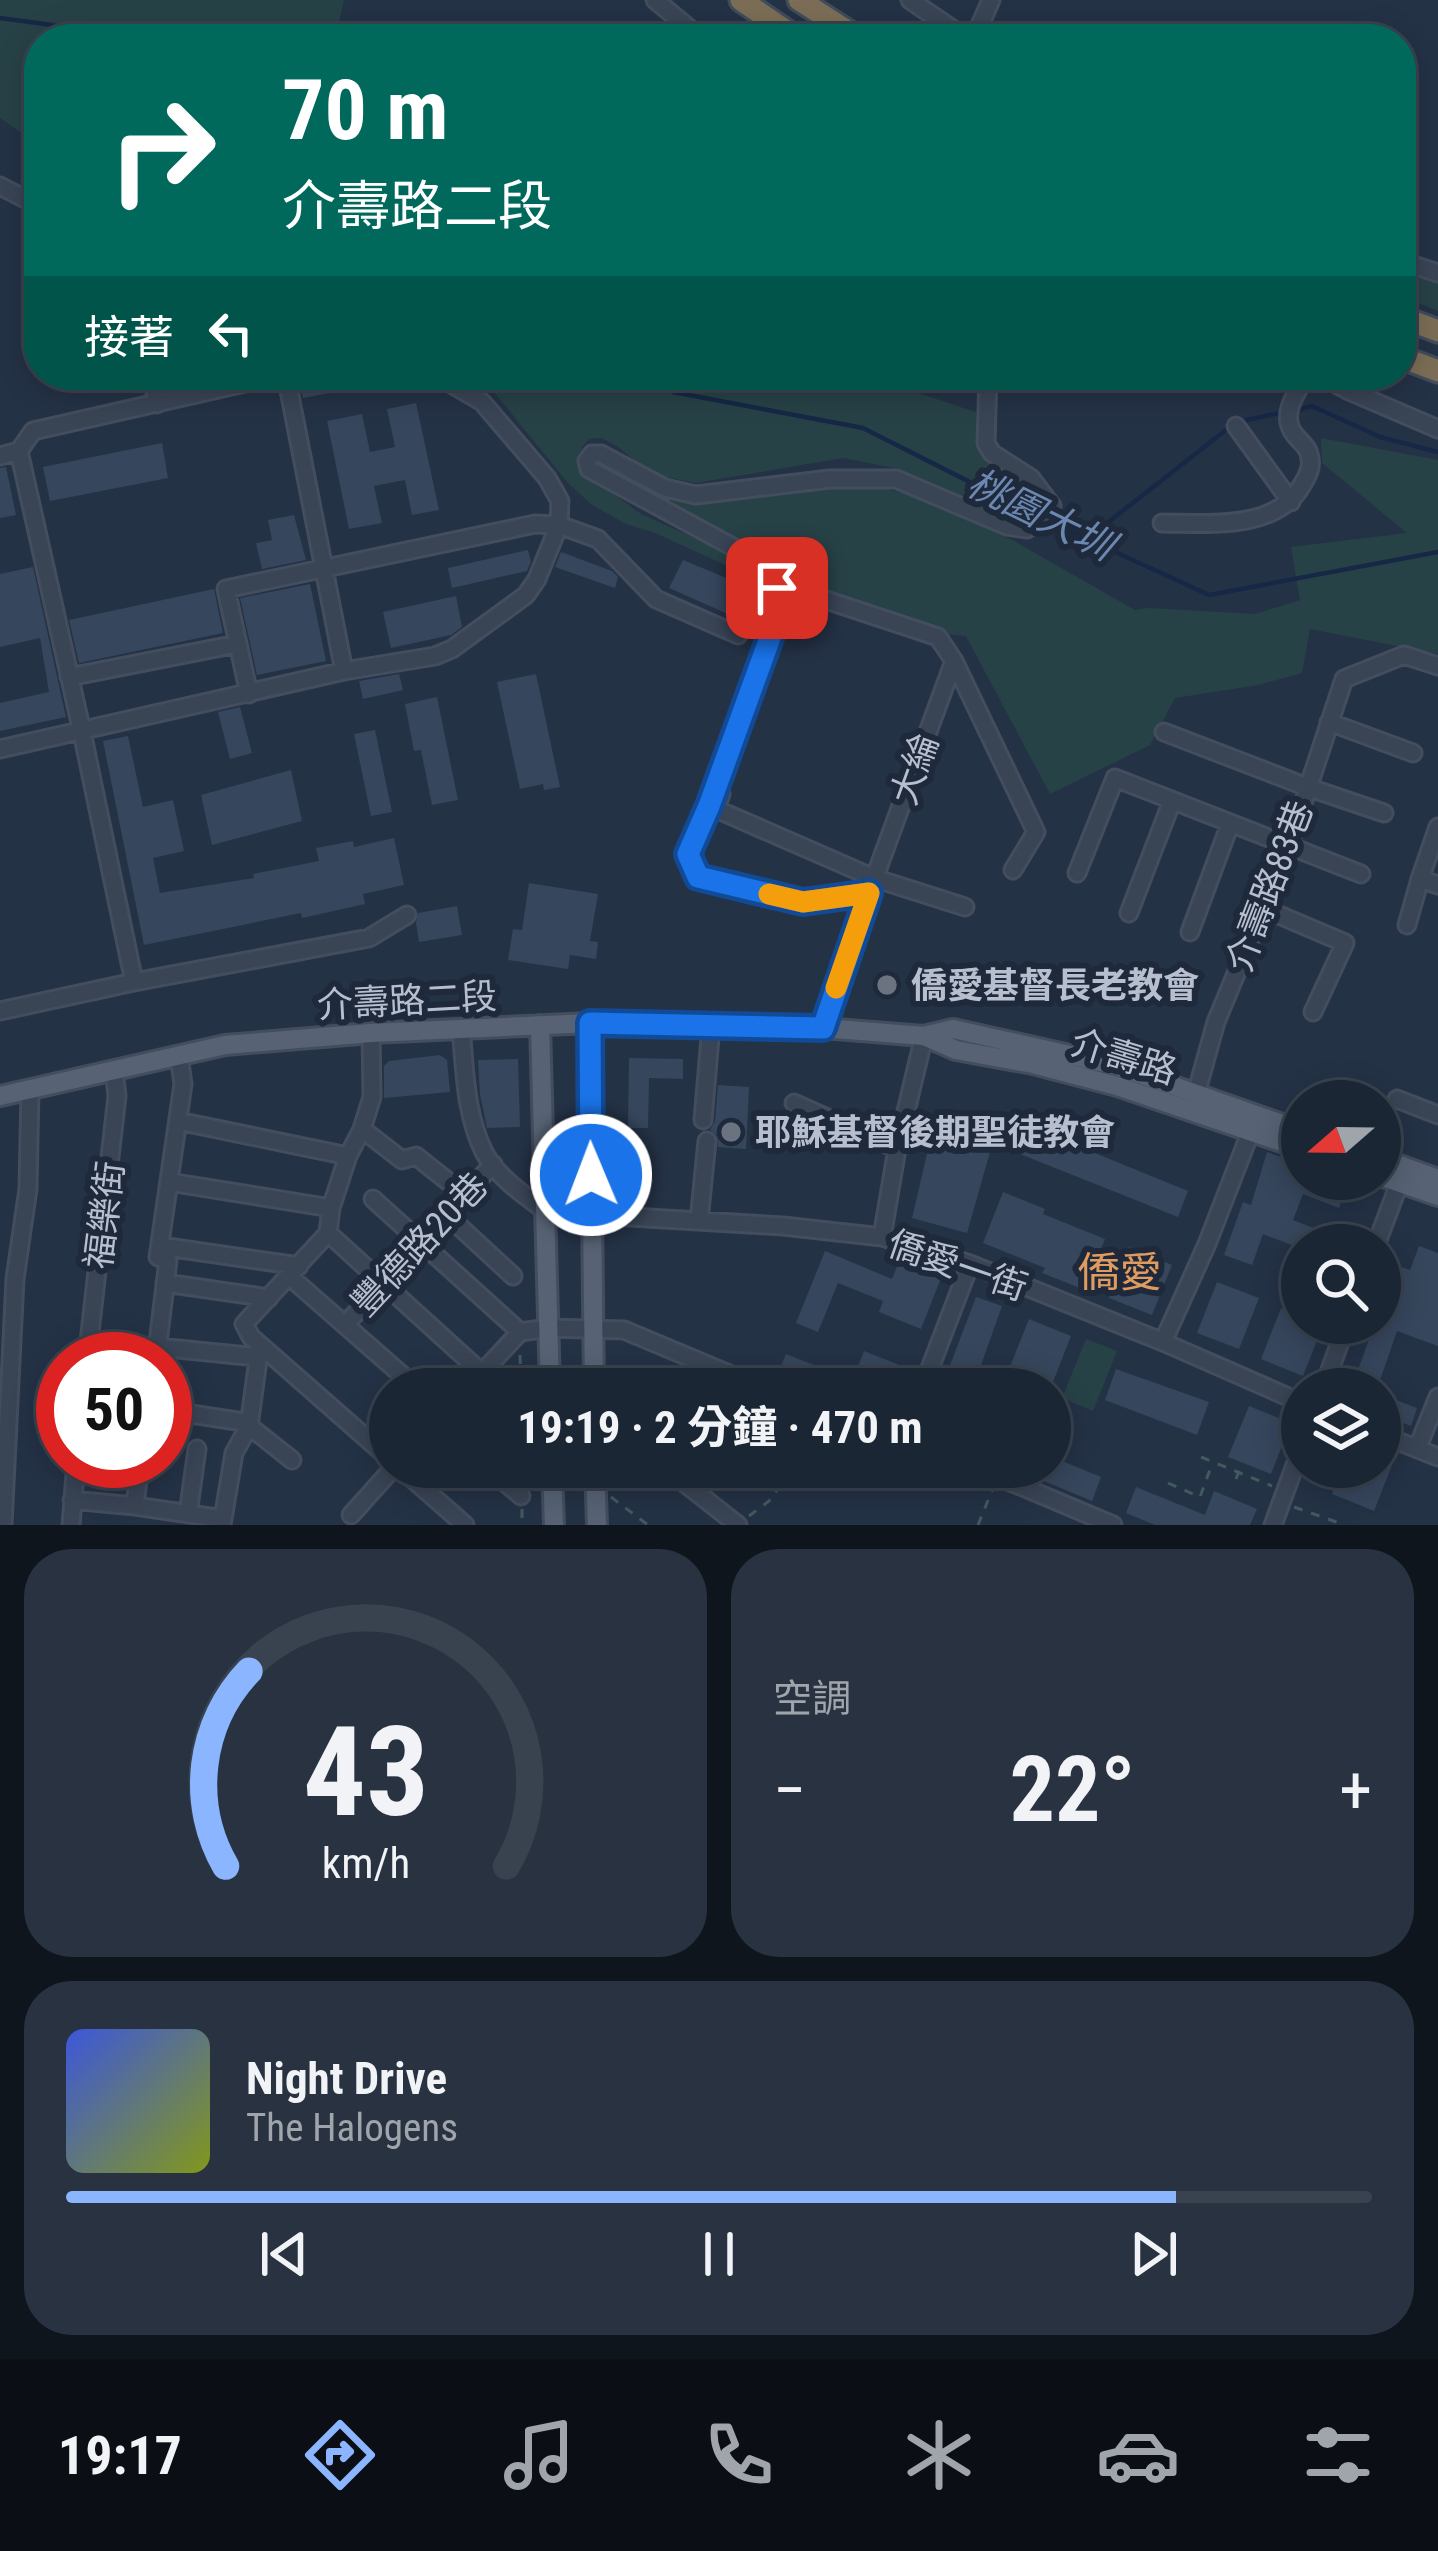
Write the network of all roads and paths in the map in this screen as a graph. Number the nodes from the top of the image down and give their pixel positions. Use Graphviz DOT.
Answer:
graph roads {
  1 [pos="655,0"];
  2 [pos="741,0"];
  3 [pos="799,0"];
  4 [pos="910,0"];
  5 [pos="684,24"];
  6 [pos="776,24"];
  7 [pos="837,24"];
  8 [pos="947,24"];
  9 [pos="155,390"];
  10 [pos="218,390"];
  11 [pos="286,390"];
  12 [pos="462,390"];
  13 [pos="988,390"];
  14 [pos="1298,390"];
  15 [pos="1347,390"];
  16 [pos="157,404"];
  17 [pos="1236,426"];
  18 [pos="1438,429"];
  19 [pos="19,452"];
  20 [pos="0,456"];
  21 [pos="1291,502"];
  22 [pos="1162,523"];
  23 [pos="559,525"];
  24 [pos="324,569"];
  25 [pos="738,634"];
  26 [pos="237,644"];
  27 [pos="954,661"];
  28 [pos="1438,666"];
  29 [pos="344,671"];
  30 [pos="69,677"];
  31 [pos="248,694"];
  32 [pos="1329,722"];
  33 [pos="82,732"];
  34 [pos="1164,732"];
  35 [pos="0,749"];
  36 [pos="1413,753"];
  37 [pos="1307,788"];
  38 [pos="1172,801"];
  39 [pos="1384,813"];
  40 [pos="1230,824"];
  41 [pos="1438,827"];
  42 [pos="1289,846"];
  43 [pos="1013,870"];
  44 [pos="1077,873"];
  45 [pos="1361,874"];
  46 [pos="1420,879"];
  47 [pos="872,885"];
  48 [pos="1438,885"];
  49 [pos="965,907"];
  50 [pos="1265,909"];
  51 [pos="1129,913"];
  52 [pos="407,915"];
  53 [pos="1407,925"];
  54 [pos="1190,932"];
  55 [pos="134,982"];
  56 [pos="0,1011"];
  57 [pos="1313,1012"];
  58 [pos="590,1023"];
  59 [pos="540,1025"];
  60 [pos="711,1026"];
  61 [pos="461,1028"];
  62 [pos="823,1028"];
  63 [pos="371,1033"];
  64 [pos="924,1036"];
  65 [pos="179,1056"];
  66 [pos="114,1070"];
  67 [pos="29,1089"];
  68 [pos="1196,1094"];
  69 [pos="0,1096"];
  70 [pos="1401,1101"];
  71 [pos="794,1103"];
  72 [pos="1438,1115"];
  73 [pos="704,1120"];
  74 [pos="178,1121"];
  75 [pos="1254,1123"];
  76 [pos="1281,1128"];
  77 [pos="362,1129"];
  78 [pos="1281,1138"];
  79 [pos="706,1141"];
  80 [pos="897,1149"];
  81 [pos="348,1156"];
  82 [pos="493,1164"];
  83 [pos="1401,1176"];
  84 [pos="1401,1178"];
  85 [pos="1438,1179"];
  86 [pos="169,1182"];
  87 [pos="465,1195"];
  88 [pos="1438,1196"];
  89 [pos="373,1199"];
  90 [pos="331,1208"];
  91 [pos="547,1212"];
  92 [pos="592,1214"];
  93 [pos="447,1215"];
  94 [pos="699,1221"];
  95 [pos="328,1233"];
  96 [pos="882,1237"];
  97 [pos="421,1245"];
  98 [pos="160,1246"];
  99 [pos="970,1264"];
  100 [pos="294,1271"];
  101 [pos="513,1276"];
  102 [pos="166,1283"];
  103 [pos="383,1286"];
  104 [pos="269,1298"];
  105 [pos="345,1324"];
  106 [pos="549,1328"];
  107 [pos="593,1328"];
  108 [pos="90,1332"];
  109 [pos="160,1332"];
  110 [pos="520,1332"];
  111 [pos="1163,1342"];
  112 [pos="258,1351"];
  113 [pos="192,1352"];
  114 [pos="394,1368"];
  115 [pos="476,1368"];
  116 [pos="485,1368"];
  117 [pos="520,1368"];
  118 [pos="550,1368"];
  119 [pos="594,1368"];
  120 [pos="715,1368"];
  121 [pos="930,1368"];
  122 [pos="1281,1394"];
  123 [pos="1438,1397"];
  124 [pos="192,1415"];
  125 [pos="249,1424"];
  126 [pos="369,1443"];
  127 [pos="1401,1443"];
  128 [pos="196,1449"];
  129 [pos="1417,1449"];
  130 [pos="1201,1457"];
  131 [pos="1438,1457"];
  132 [pos="292,1460"];
  133 [pos="1213,1462"];
  134 [pos="1168,1483"];
  135 [pos="73,1488"];
  136 [pos="137,1488"];
  137 [pos="376,1488"];
  138 [pos="422,1488"];
  139 [pos="512,1488"];
  140 [pos="553,1488"];
  141 [pos="596,1488"];
  142 [pos="609,1488"];
  143 [pos="692,1488"];
  144 [pos="779,1488"];
  145 [pos="992,1488"];
  146 [pos="1027,1488"];
  147 [pos="1286,1488"];
  148 [pos="521,1496"];
  149 [pos="1283,1497"];
  150 [pos="72,1500"];
  151 [pos="135,1506"];
  152 [pos="188,1514"];
  153 [pos="351,1515"];
  154 [pos="223,1522"];
  155 [pos="3,1525"];
  156 [pos="71,1525"];
  157 [pos="465,1525"];
  158 [pos="554,1525"];
  159 [pos="597,1525"];
  160 [pos="648,1525"];
  161 [pos="740,1525"];
  162 [pos="978,1525"];
  163 [pos="1113,1525"];
  164 [pos="1273,1525"];
  165 [pos="1345,1525"];
  1 -- 5 [label="street"];
  2 -- 6 [label="highway"];
  3 -- 7 [label="highway"];
  4 -- 8 [label="street"];
  9 -- 16 [label="street"];
  10 -- 16 [label="street"];
  11 -- 24 [label="street"];
  12 -- 23 [label="street"];
  13 -- 47 [label="street"];
  14 -- 21 [label="street"];
  15 -- 18 [label="street"];
  16 -- 19 [label="street"];
  17 -- 21 [label="street"];
  19 -- 20 [label="street"];
  19 -- 30 [label="street"];
  21 -- 22 [label="street"];
  23 -- 24 [label="street"];
  23 -- 25 [label="street"];
  23 -- 29 [label="street"];
  24 -- 26 [label="street"];
  24 -- 29 [label="street"];
  26 -- 30 [label="street"];
  26 -- 31 [label="street"];
  27 -- 43 [label="street"];
  27 -- 47 [label="street, 大綸"];
  27 -- 47 [label="street"];
  28 -- 32 [label="street, 介壽路83巷"];
  29 -- 31 [label="street"];
  30 -- 33 [label="street"];
  31 -- 33 [label="street"];
  32 -- 36 [label="street"];
  32 -- 37 [label="street, 介壽路83巷"];
  33 -- 35 [label="street"];
  33 -- 55 [label="street"];
  34 -- 37 [label="street"];
  37 -- 39 [label="street"];
  37 -- 42 [label="street, 介壽路83巷"];
  38 -- 40 [label="street"];
  38 -- 44 [label="street"];
  38 -- 51 [label="street"];
  40 -- 42 [label="street"];
  40 -- 54 [label="street"];
  41 -- 46 [label="street"];
  42 -- 45 [label="street"];
  42 -- 50 [label="street, 介壽路83巷"];
  46 -- 48 [label="street"];
  46 -- 53 [label="street"];
  47 -- 49 [label="street"];
  47 -- 62 [label="street, 大綸"];
  50 -- 57 [label="street"];
  50 -- 68 [label="street, 介壽路83巷"];
  52 -- 55 [label="street"];
  55 -- 56 [label="street"];
  58 -- 59 [label="main road, 介壽路二段"];
  58 -- 60 [label="main road, 介壽路二段"];
  58 -- 92 [label="main road"];
  59 -- 61 [label="main road, 介壽路二段"];
  59 -- 91 [label="main road"];
  60 -- 62 [label="main road, 介壽路二段"];
  60 -- 73 [label="street"];
  61 -- 63 [label="main road, 介壽路二段"];
  61 -- 82 [label="street"];
  62 -- 64 [label="main road, 介壽路"];
  63 -- 65 [label="main road, 介壽路二段"];
  63 -- 77 [label="street"];
  64 -- 68 [label="main road, 介壽路"];
  64 -- 75 [label="main road, 介壽路"];
  64 -- 80 [label="street"];
  65 -- 66 [label="main road, 介壽路二段"];
  65 -- 74 [label="street"];
  66 -- 67 [label="main road, 介壽路二段"];
  66 -- 108 [label="street, 福樂街"];
  67 -- 69 [label="main road, 介壽路二段"];
  67 -- 155 [label="street"];
  68 -- 75 [label="main road, 介壽路"];
  70 -- 72 [label="street"];
  71 -- 80 [label="street"];
  74 -- 81 [label="street"];
  74 -- 86 [label="street"];
  75 -- 76 [label="main road, 介壽路"];
  75 -- 78 [label="main road, 介壽路"];
  75 -- 111 [label="street"];
  77 -- 81 [label="street"];
  77 -- 87 [label="street"];
  79 -- 94 [label="street"];
  80 -- 96 [label="street"];
  81 -- 90 [label="street"];
  82 -- 87 [label="street, 豐德路20巷"];
  82 -- 91 [label="street"];
  83 -- 85 [label="main road"];
  84 -- 88 [label="main road"];
  86 -- 90 [label="street"];
  86 -- 98 [label="street"];
  87 -- 93 [label="street, 豐德路20巷"];
  89 -- 97 [label="street"];
  90 -- 95 [label="street"];
  91 -- 92 [label="street, 僑愛一街"];
  91 -- 106 [label="main road"];
  92 -- 94 [label="street, 僑愛一街"];
  92 -- 107 [label="main road"];
  93 -- 97 [label="street, 豐德路20巷"];
  93 -- 101 [label="street"];
  94 -- 96 [label="street, 僑愛一街"];
  95 -- 100 [label="street"];
  95 -- 103 [label="street"];
  96 -- 99 [label="street, 僑愛一街"];
  97 -- 103 [label="street, 豐德路20巷"];
  97 -- 110 [label="street"];
  98 -- 100 [label="street"];
  98 -- 102 [label="street"];
  99 -- 111 [label="street, 僑愛一街"];
  99 -- 121 [label="street"];
  100 -- 104 [label="street"];
  100 -- 105 [label="street"];
  102 -- 104 [label="street"];
  102 -- 109 [label="street"];
  103 -- 105 [label="street, 豐德路20巷"];
  103 -- 115 [label="street"];
  104 -- 112 [label="street"];
  105 -- 114 [label="street"];
  106 -- 107 [label="street"];
  106 -- 110 [label="street"];
  106 -- 118 [label="main road"];
  107 -- 119 [label="main road"];
  107 -- 120 [label="street"];
  110 -- 116 [label="street"];
  110 -- 117 [label="path"];
  111 -- 122 [label="street, 僑愛一街"];
  112 -- 113 [label="street"];
  112 -- 125 [label="street"];
  112 -- 126 [label="street"];
  123 -- 129 [label="street"];
  124 -- 125 [label="street"];
  125 -- 132 [label="street"];
  125 -- 154 [label="street"];
  127 -- 129 [label="street"];
  128 -- 152 [label="street"];
  129 -- 131 [label="street"];
  130 -- 133 [label="path"];
  133 -- 134 [label="path"];
  133 -- 149 [label="path"];
  135 -- 150 [label="street"];
  136 -- 151 [label="street"];
  137 -- 153 [label="street"];
  138 -- 157 [label="street"];
  139 -- 148 [label="street"];
  140 -- 158 [label="main road"];
  141 -- 159 [label="main road"];
  142 -- 160 [label="path"];
  143 -- 161 [label="street"];
  144 -- 161 [label="path"];
  145 -- 162 [label="path"];
  146 -- 163 [label="street"];
  147 -- 149 [label="street"];
  149 -- 164 [label="street"];
  149 -- 165 [label="path"];
  150 -- 151 [label="street"];
  150 -- 156 [label="street"];
  151 -- 152 [label="street"];
  152 -- 154 [label="street"];
}
